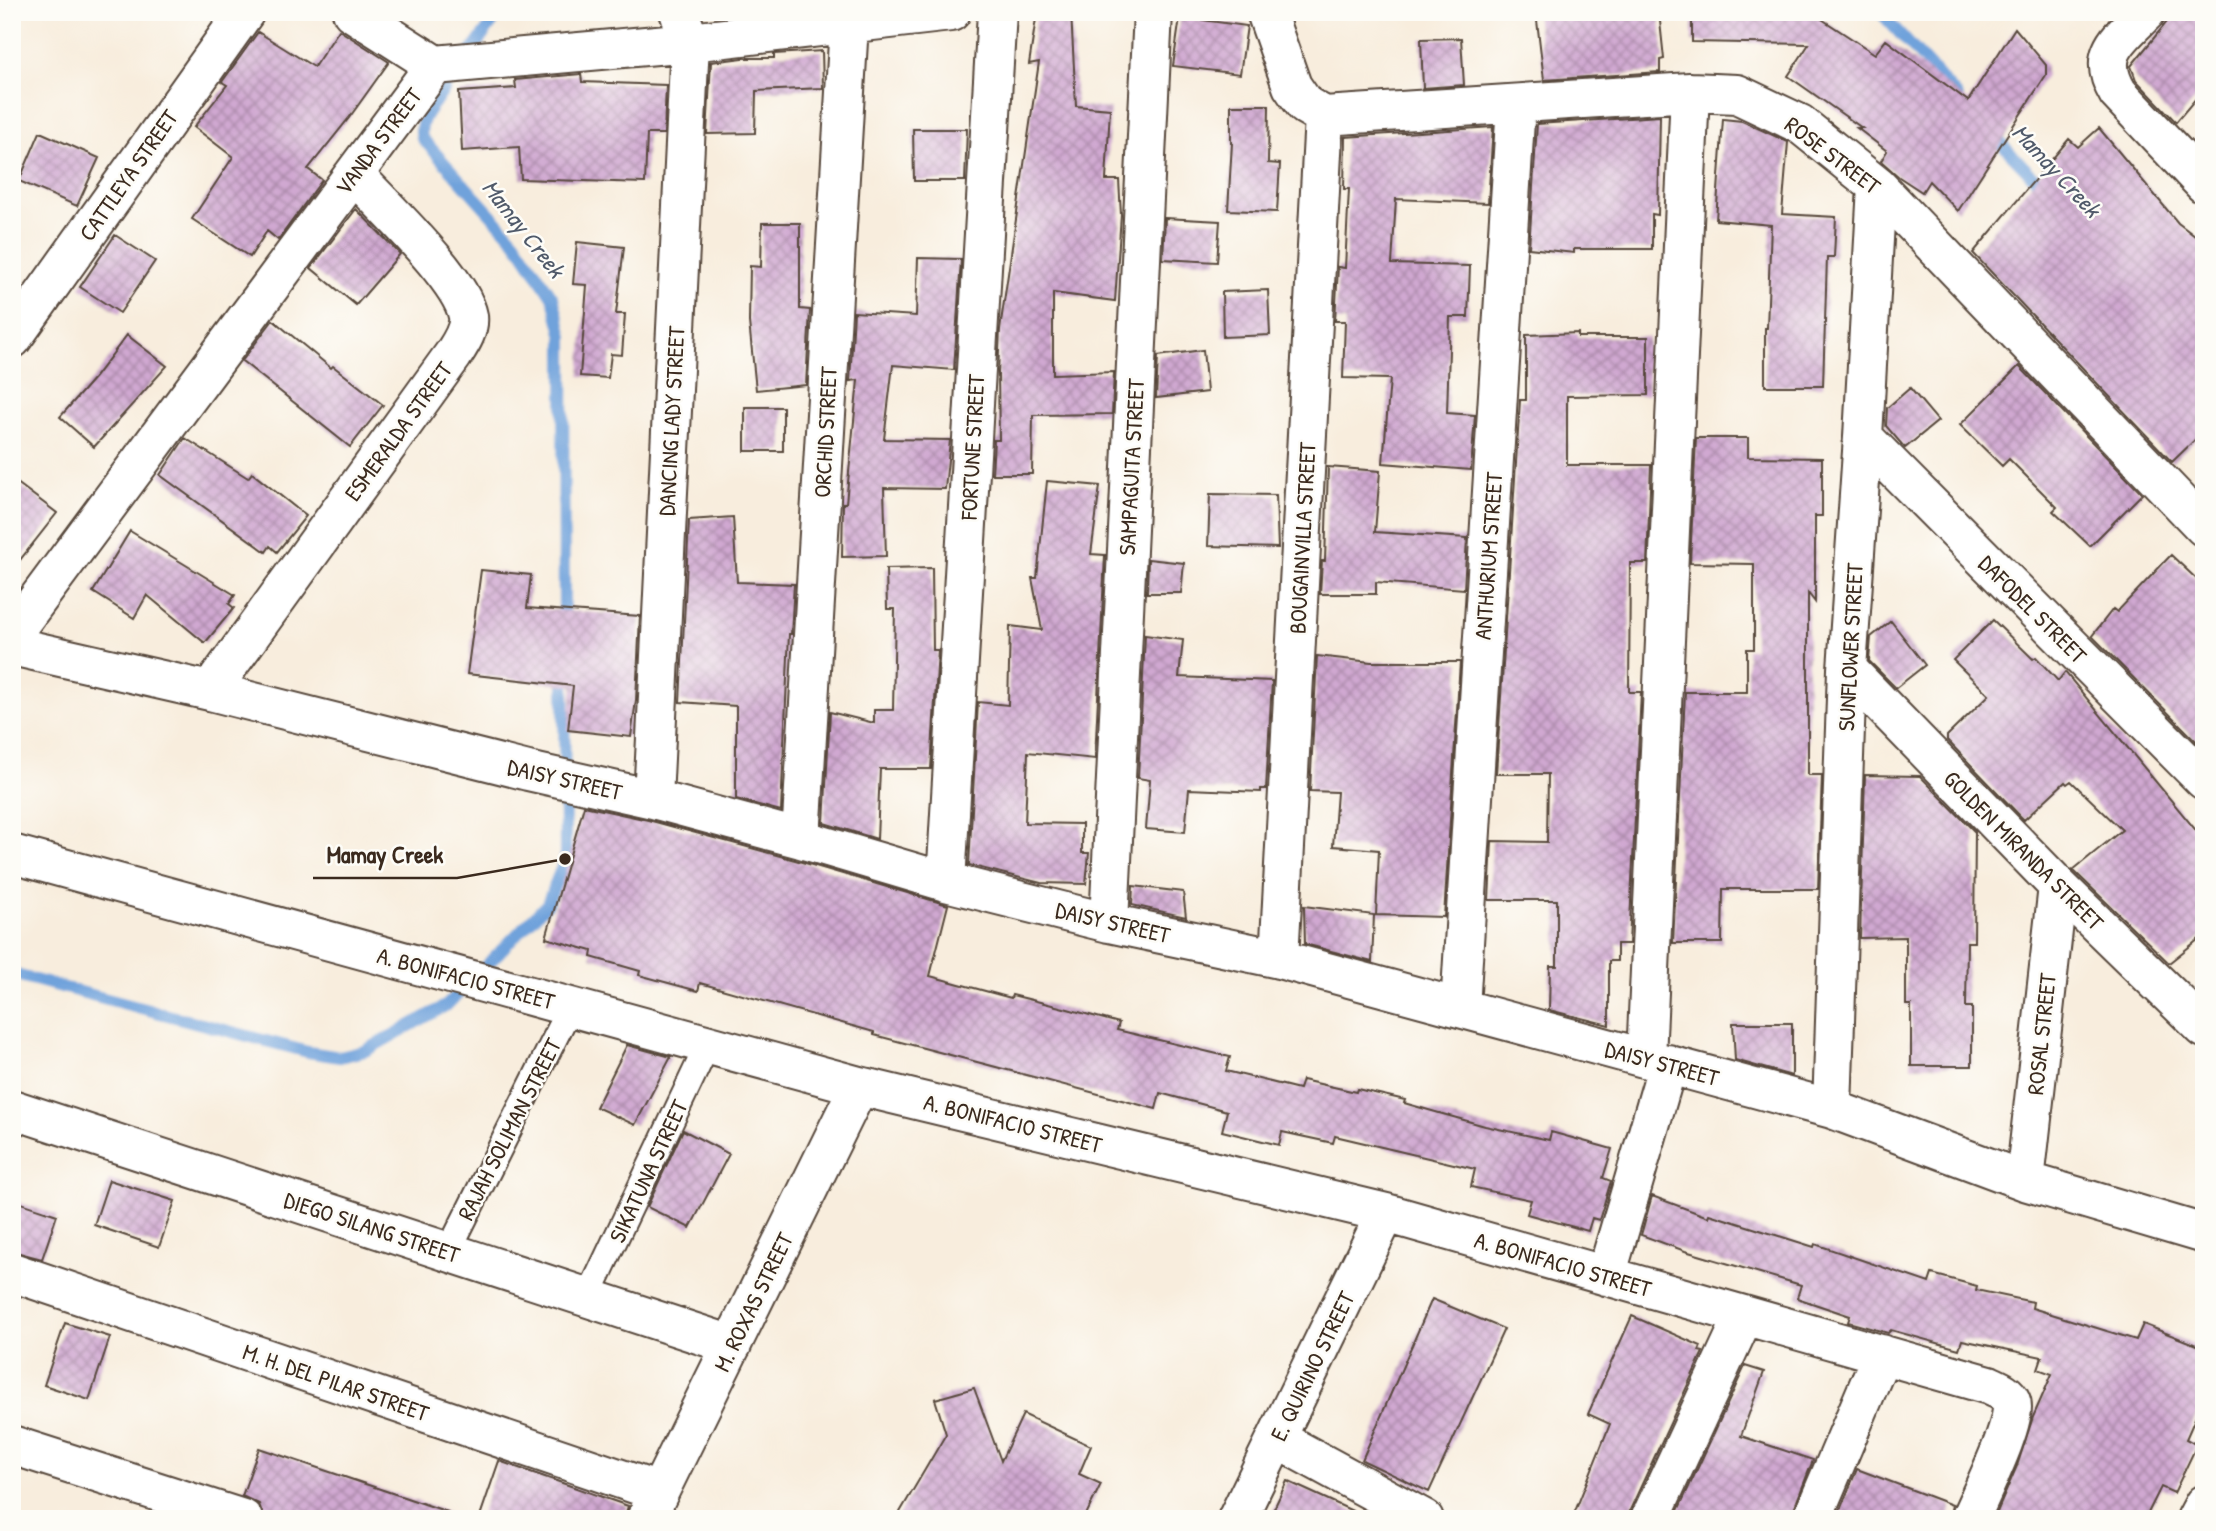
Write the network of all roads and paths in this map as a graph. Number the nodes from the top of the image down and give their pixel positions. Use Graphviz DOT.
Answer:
graph roads {
  1 [pos="245,12"];
  2 [pos="352,12"];
  3 [pos="951,12"];
  4 [pos="997,12"];
  5 [pos="1153,12"];
  6 [pos="1266,12"];
  7 [pos="2146,12"];
  8 [pos="849,24"];
  9 [pos="684,27"];
  10 [pos="435,65"];
  11 [pos="1690,92"];
  12 [pos="1516,104"];
  13 [pos="1324,117"];
  14 [pos="354,174"];
  15 [pos="2204,184"];
  16 [pos="1877,186"];
  17 [pos="12,339"];
  18 [pos="1863,437"];
  19 [pos="2204,527"];
  20 [pos="12,634"];
  21 [pos="12,646"];
  22 [pos="1847,669"];
  23 [pos="210,691"];
  24 [pos="2204,780"];
  25 [pos="653,799"];
  26 [pos="802,839"];
  27 [pos="12,854"];
  28 [pos="946,882"];
  29 [pos="2058,886"];
  30 [pos="1109,923"];
  31 [pos="1279,960"];
  32 [pos="571,1006"];
  33 [pos="1460,1008"];
  34 [pos="2204,1028"];
  35 [pos="708,1044"];
  36 [pos="1657,1061"];
  37 [pos="859,1086"];
  38 [pos="12,1109"];
  39 [pos="1832,1109"];
  40 [pos="2025,1181"];
  41 [pos="1386,1213"];
  42 [pos="2204,1234"];
  43 [pos="448,1252"];
  44 [pos="12,1272"];
  45 [pos="1606,1276"];
  46 [pos="588,1297"];
  47 [pos="1744,1315"];
  48 [pos="732,1345"];
  49 [pos="1882,1354"];
  50 [pos="1277,1439"];
  51 [pos="12,1445"];
  52 [pos="2204,1504"];
  53 [pos="652,1505"];
  54 [pos="243,1519"];
  55 [pos="1237,1519"];
  56 [pos="1424,1519"];
  57 [pos="1650,1519"];
  58 [pos="1812,1519"];
  59 [pos="1970,1519"];
  60 [pos="2196,1519"];
  1 -- 17 [label="street, CATTLEYA STREET"];
  2 -- 10 [label="street"];
  3 -- 8 [label="street, VANDA STREET"];
  4 -- 28 [label="street, FORTUNE STREET"];
  5 -- 30 [label="street, SAMPAGUITA STREET"];
  6 -- 13 [label="street"];
  7 -- 15 [label="street"];
  8 -- 9 [label="street, VANDA STREET"];
  8 -- 26 [label="street, ORCHID STREET"];
  9 -- 10 [label="street, VANDA STREET"];
  9 -- 25 [label="street, DANCING LADY STREET"];
  10 -- 14 [label="street, VANDA STREET"];
  11 -- 12 [label="street, ROSE STREET"];
  11 -- 16 [label="street, ROSE STREET"];
  11 -- 36 [label="street"];
  12 -- 13 [label="street, ROSE STREET"];
  12 -- 33 [label="street, ANTHURIUM STREET"];
  13 -- 31 [label="street, BOUGAINVILLA STREET"];
  14 -- 20 [label="street, VANDA STREET"];
  14 -- 23 [label="street, ESMERALDA STREET"];
  16 -- 18 [label="street, SUNFLOWER STREET"];
  16 -- 19 [label="street, ROSE STREET"];
  18 -- 22 [label="street, SUNFLOWER STREET"];
  18 -- 24 [label="street, DAFODEL STREET"];
  21 -- 23 [label="street, DAISY STREET"];
  22 -- 29 [label="street, GOLDEN MIRANDA STREET"];
  22 -- 39 [label="street, SUNFLOWER STREET"];
  23 -- 25 [label="street, DAISY STREET"];
  25 -- 26 [label="street, DAISY STREET"];
  26 -- 28 [label="street, DAISY STREET"];
  27 -- 32 [label="street, A. BONIFACIO STREET"];
  28 -- 30 [label="street, DAISY STREET"];
  29 -- 34 [label="street, GOLDEN MIRANDA STREET"];
  29 -- 40 [label="street, ROSAL STREET"];
  30 -- 31 [label="street, DAISY STREET"];
  31 -- 33 [label="street, DAISY STREET"];
  32 -- 35 [label="street, A. BONIFACIO STREET"];
  32 -- 43 [label="lane, RAJAH SOLIMAN STREET"];
  33 -- 36 [label="street, DAISY STREET"];
  35 -- 37 [label="street, A. BONIFACIO STREET"];
  35 -- 46 [label="lane, SIKATUNA STREET"];
  36 -- 39 [label="street, DAISY STREET"];
  36 -- 45 [label="street"];
  37 -- 41 [label="street, A. BONIFACIO STREET"];
  37 -- 48 [label="street, M. ROXAS STREET"];
  38 -- 43 [label="street, DIEGO SILANG STREET"];
  39 -- 40 [label="street, DAISY STREET"];
  40 -- 42 [label="street, DAISY STREET"];
  41 -- 45 [label="street, A. BONIFACIO STREET"];
  41 -- 50 [label="street, E. QUIRINO STREET"];
  43 -- 46 [label="street, DIEGO SILANG STREET"];
  44 -- 53 [label="street, M. H. DEL PILAR STREET"];
  45 -- 47 [label="street, A. BONIFACIO STREET"];
  46 -- 48 [label="street, DIEGO SILANG STREET"];
  47 -- 49 [label="street, A. BONIFACIO STREET"];
  47 -- 57 [label="street"];
  48 -- 53 [label="street, M. ROXAS STREET"];
  49 -- 58 [label="street"];
  49 -- 59 [label="street, A. BONIFACIO STREET"];
  50 -- 55 [label="street, E. QUIRINO STREET"];
  50 -- 56 [label="street"];
  51 -- 54 [label="street"];
  52 -- 60 [label="street"];
}
